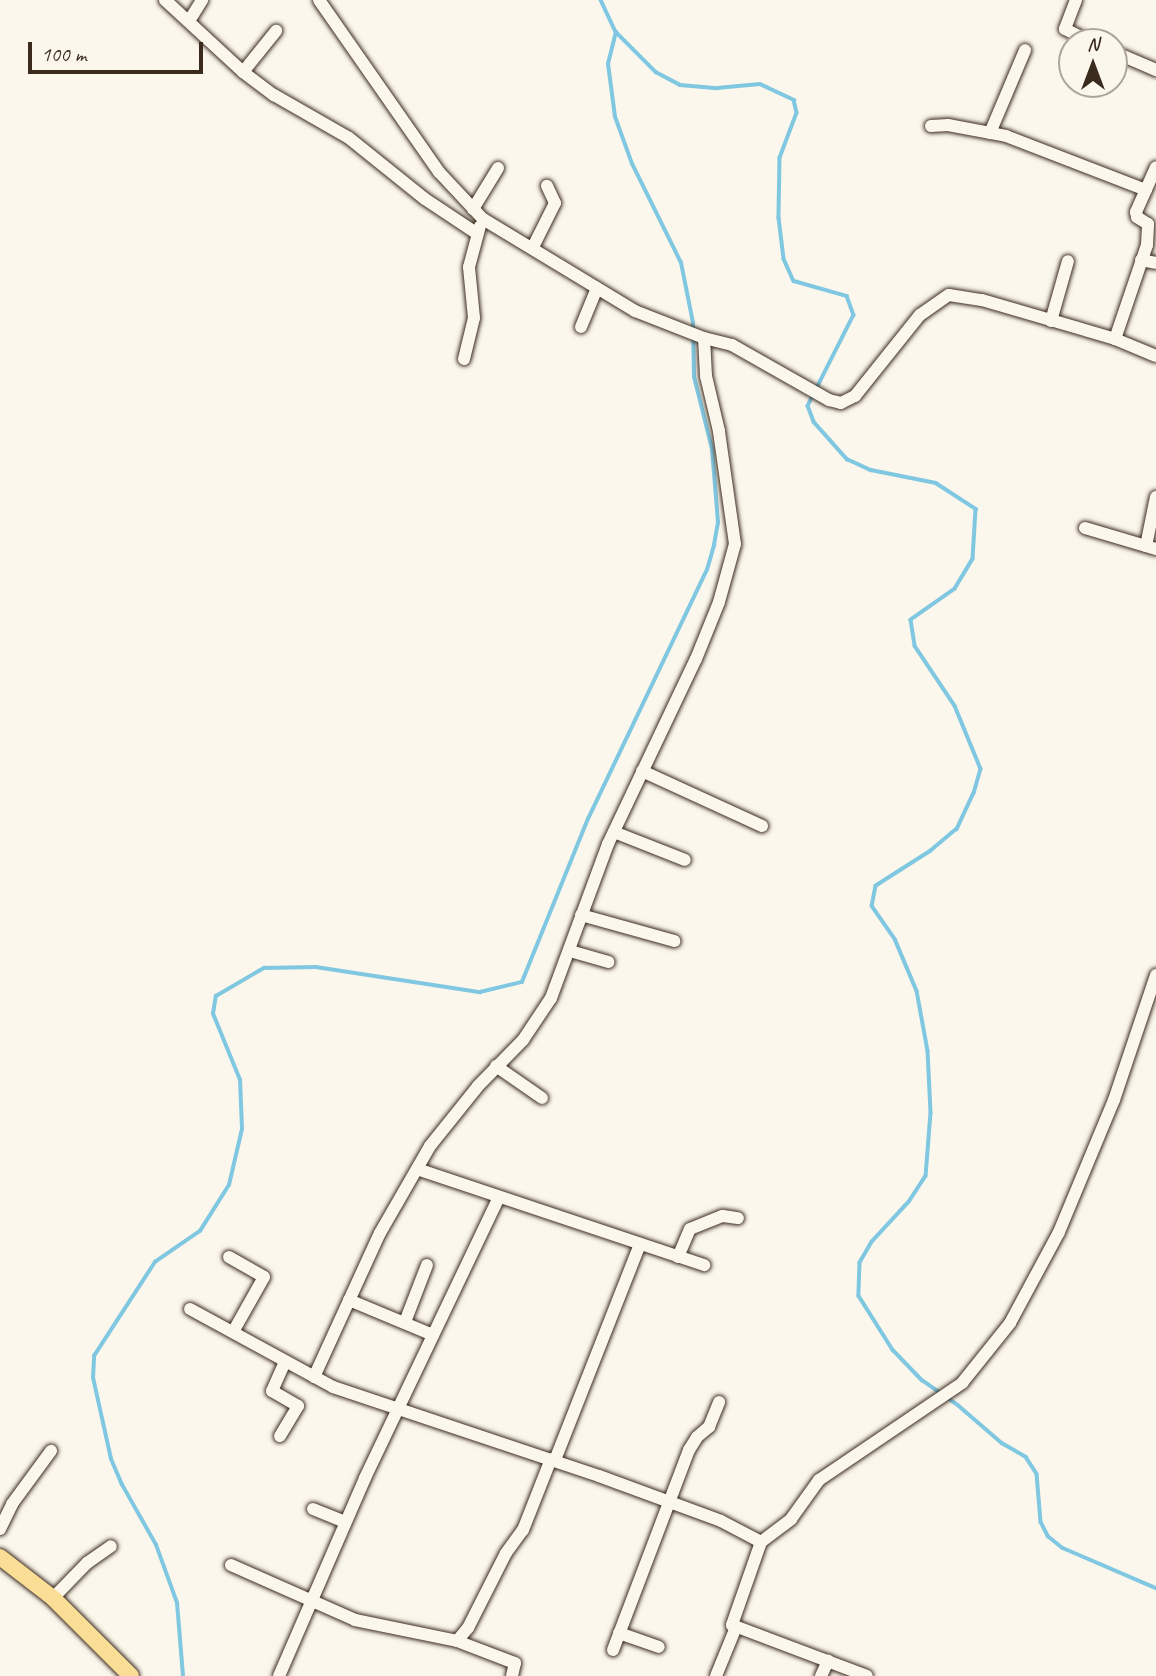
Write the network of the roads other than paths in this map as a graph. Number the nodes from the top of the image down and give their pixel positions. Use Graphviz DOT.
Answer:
graph roads {
  1 [pos="164,0"];
  2 [pos="202,0"];
  3 [pos="319,0"];
  4 [pos="1076,0"];
  5 [pos="189,21"];
  6 [pos="1065,28"];
  7 [pos="276,31"];
  8 [pos="1025,50"];
  9 [pos="1128,58"];
  10 [pos="1156,70"];
  11 [pos="243,72"];
  12 [pos="930,126"];
  13 [pos="990,132"];
  14 [pos="1156,167"];
  15 [pos="498,168"];
  16 [pos="547,186"];
  17 [pos="1146,190"];
  18 [pos="473,209"];
  19 [pos="483,219"];
  20 [pos="476,233"];
  21 [pos="533,247"];
  22 [pos="1142,260"];
  23 [pos="1068,261"];
  24 [pos="1156,263"];
  25 [pos="597,288"];
  26 [pos="1051,321"];
  27 [pos="581,327"];
  28 [pos="696,334"];
  29 [pos="1115,339"];
  30 [pos="1156,356"];
  31 [pos="464,359"];
  32 [pos="1156,497"];
  33 [pos="1084,528"];
  34 [pos="1151,547"];
  35 [pos="642,771"];
  36 [pos="762,826"];
  37 [pos="614,832"];
  38 [pos="685,860"];
  39 [pos="581,915"];
  40 [pos="674,941"];
  41 [pos="570,951"];
  42 [pos="608,962"];
  43 [pos="1156,975"];
  44 [pos="496,1066"];
  45 [pos="542,1098"];
  46 [pos="416,1169"];
  47 [pos="499,1197"];
  48 [pos="738,1218"];
  49 [pos="640,1244"];
  50 [pos="678,1256"];
  51 [pos="229,1257"];
  52 [pos="427,1265"];
  53 [pos="704,1265"];
  54 [pos="349,1300"];
  55 [pos="190,1309"];
  56 [pos="405,1322"];
  57 [pos="233,1332"];
  58 [pos="433,1335"];
  59 [pos="285,1362"];
  60 [pos="314,1377"];
  61 [pos="719,1402"];
  62 [pos="396,1410"];
  63 [pos="279,1436"];
  64 [pos="51,1451"];
  65 [pos="553,1460"];
  66 [pos="670,1502"];
  67 [pos="313,1509"];
  68 [pos="345,1522"];
  69 [pos="0,1529"];
  70 [pos="761,1542"];
  71 [pos="111,1546"];
  72 [pos="0,1557"];
  73 [pos="231,1565"];
  74 [pos="53,1598"];
  75 [pos="312,1599"];
  76 [pos="736,1628"];
  77 [pos="619,1633"];
  78 [pos="457,1641"];
  79 [pos="660,1647"];
  80 [pos="613,1650"];
  81 [pos="828,1661"];
  82 [pos="131,1676"];
  83 [pos="279,1676"];
  84 [pos="512,1676"];
  85 [pos="716,1676"];
  86 [pos="821,1676"];
  87 [pos="867,1676"];
  1 -- 5 [label="street"];
  2 -- 5 [label="street"];
  3 -- 18 [label="street"];
  4 -- 6 [label="street"];
  5 -- 11 [label="street"];
  7 -- 11 [label="street"];
  8 -- 13 [label="street"];
  9 -- 10 [label="street"];
  11 -- 20 [label="street"];
  12 -- 13 [label="street"];
  13 -- 17 [label="street"];
  14 -- 17 [label="street"];
  15 -- 18 [label="street"];
  16 -- 21 [label="street"];
  17 -- 22 [label="street"];
  18 -- 19 [label="street"];
  19 -- 20 [label="street"];
  19 -- 21 [label="street"];
  20 -- 31 [label="street"];
  21 -- 25 [label="street"];
  22 -- 24 [label="street"];
  22 -- 29 [label="street"];
  23 -- 26 [label="street"];
  25 -- 27 [label="street"];
  25 -- 28 [label="street"];
  26 -- 28 [label="street"];
  26 -- 29 [label="street"];
  28 -- 35 [label="street"];
  29 -- 30 [label="street"];
  32 -- 34 [label="street"];
  33 -- 34 [label="street"];
  35 -- 36 [label="street"];
  35 -- 37 [label="street"];
  37 -- 38 [label="street"];
  37 -- 39 [label="street"];
  39 -- 40 [label="street"];
  39 -- 41 [label="street"];
  41 -- 42 [label="street"];
  41 -- 44 [label="street"];
  43 -- 70 [label="street"];
  44 -- 45 [label="street"];
  44 -- 46 [label="street"];
  46 -- 47 [label="street"];
  46 -- 54 [label="street"];
  47 -- 49 [label="street"];
  47 -- 58 [label="street"];
  48 -- 50 [label="street"];
  49 -- 50 [label="street"];
  49 -- 65 [label="street"];
  50 -- 53 [label="street"];
  51 -- 57 [label="street"];
  52 -- 56 [label="street"];
  54 -- 56 [label="street"];
  54 -- 60 [label="street"];
  55 -- 57 [label="street"];
  56 -- 58 [label="street"];
  57 -- 59 [label="street"];
  58 -- 62 [label="street"];
  59 -- 60 [label="street"];
  59 -- 63 [label="street"];
  60 -- 62 [label="street"];
  61 -- 66 [label="street"];
  62 -- 65 [label="street"];
  62 -- 68 [label="street"];
  64 -- 69 [label="street"];
  65 -- 66 [label="street"];
  65 -- 78 [label="street"];
  66 -- 70 [label="street"];
  66 -- 77 [label="street"];
  67 -- 68 [label="street"];
  68 -- 75 [label="street"];
  70 -- 76 [label="street"];
  71 -- 74 [label="street"];
  72 -- 74 [label="main road"];
  73 -- 75 [label="street"];
  74 -- 82 [label="main road"];
  75 -- 78 [label="street"];
  75 -- 83 [label="street"];
  76 -- 81 [label="street"];
  76 -- 85 [label="street"];
  77 -- 79 [label="street"];
  77 -- 80 [label="street"];
  78 -- 84 [label="street"];
  81 -- 86 [label="street"];
  81 -- 87 [label="street"];
}
